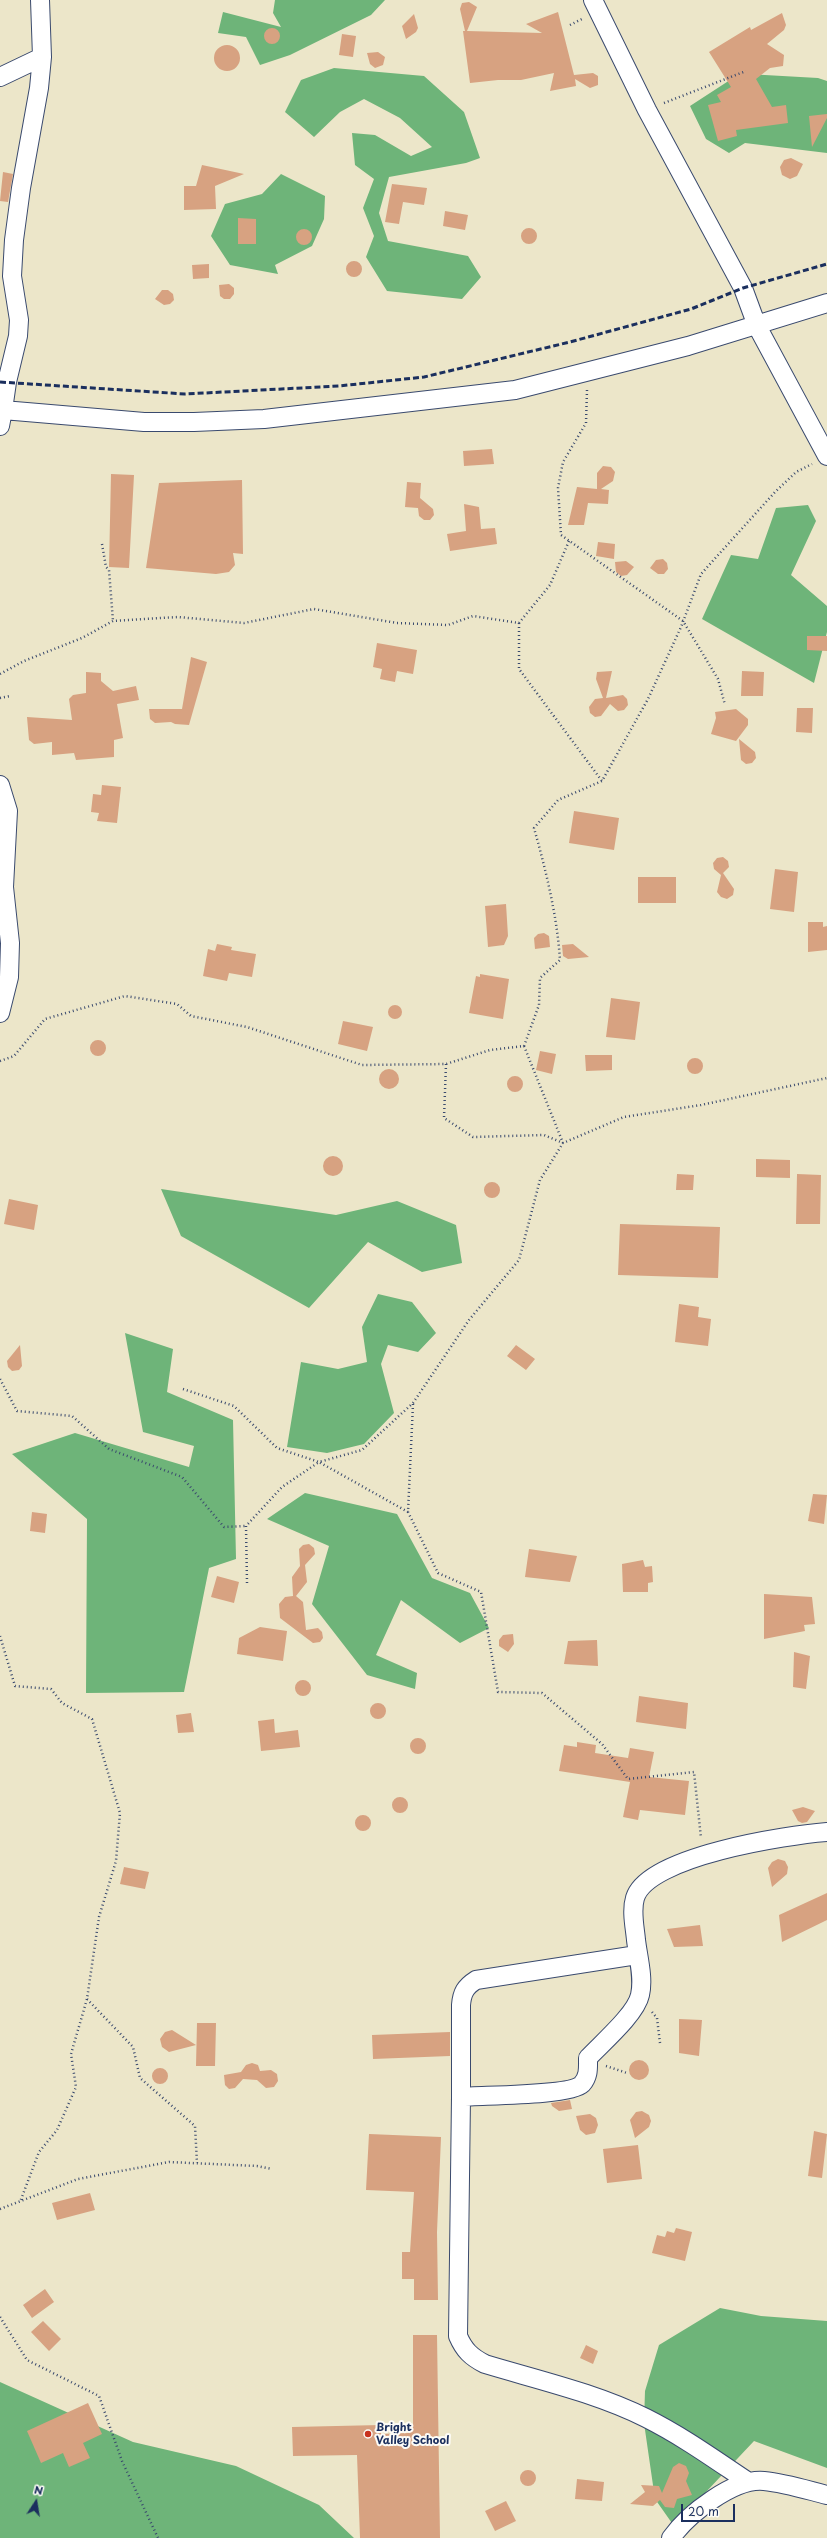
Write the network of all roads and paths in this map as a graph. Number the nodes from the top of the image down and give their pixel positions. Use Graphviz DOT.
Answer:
graph roads {
  1 [pos="40,0"];
  2 [pos="593,0"];
  3 [pos="42,57"];
  4 [pos="746,71"];
  5 [pos="0,77"];
  6 [pos="646,110"];
  7 [pos="827,303"];
  8 [pos="757,326"];
  9 [pos="587,374"];
  10 [pos="1,415"];
  11 [pos="822,458"];
  12 [pos="569,541"];
  13 [pos="102,544"];
  14 [pos="113,621"];
  15 [pos="683,621"];
  16 [pos="519,623"];
  17 [pos="0,674"];
  18 [pos="10,696"];
  19 [pos="0,698"];
  20 [pos="725,705"];
  21 [pos="602,781"];
  22 [pos="0,785"];
  23 [pos="0,1012"];
  24 [pos="524,1046"];
  25 [pos="0,1061"];
  26 [pos="446,1064"];
  27 [pos="827,1078"];
  28 [pos="563,1143"];
  29 [pos="0,1379"];
  30 [pos="183,1389"];
  31 [pos="413,1403"];
  32 [pos="319,1462"];
  33 [pos="408,1512"];
  34 [pos="246,1526"];
  35 [pos="247,1583"];
  36 [pos="0,1636"];
  37 [pos="827,1832"];
  38 [pos="703,1856"];
  39 [pos="637,1955"];
  40 [pos="640,1996"];
  41 [pos="87,1999"];
  42 [pos="660,2044"];
  43 [pos="461,2097"];
  44 [pos="197,2163"];
  45 [pos="272,2169"];
  46 [pos="20,2202"];
  47 [pos="0,2209"];
  48 [pos="0,2317"];
  49 [pos="746,2482"];
  50 [pos="827,2495"];
  51 [pos="158,2538"];
  52 [pos="671,2538"];
  1 -- 3 [label="street"];
  2 -- 6 [label="street"];
  3 -- 5 [label="street"];
  3 -- 10 [label="street"];
  4 -- 6 [label="path"];
  6 -- 8 [label="street"];
  7 -- 8 [label="street"];
  8 -- 9 [label="street"];
  8 -- 11 [label="street"];
  9 -- 10 [label="street"];
  9 -- 12 [label="path"];
  11 -- 15 [label="path"];
  12 -- 15 [label="path"];
  12 -- 16 [label="path"];
  13 -- 14 [label="path"];
  14 -- 16 [label="path"];
  14 -- 17 [label="path"];
  15 -- 20 [label="path"];
  15 -- 21 [label="path"];
  16 -- 21 [label="path"];
  18 -- 19 [label="path"];
  21 -- 24 [label="path"];
  22 -- 23 [label="street"];
  24 -- 26 [label="path"];
  24 -- 28 [label="path"];
  25 -- 26 [label="path"];
  26 -- 28 [label="path"];
  27 -- 28 [label="path"];
  28 -- 31 [label="path"];
  29 -- 34 [label="path"];
  30 -- 32 [label="path"];
  31 -- 32 [label="path"];
  31 -- 33 [label="path"];
  32 -- 33 [label="path"];
  32 -- 34 [label="path"];
  33 -- 38 [label="path"];
  34 -- 35 [label="path"];
  36 -- 41 [label="path"];
  37 -- 38 [label="street"];
  38 -- 39 [label="street"];
  39 -- 40 [label="street"];
  39 -- 43 [label="street"];
  40 -- 42 [label="path"];
  40 -- 43 [label="street"];
  41 -- 44 [label="path"];
  41 -- 46 [label="path"];
  43 -- 49 [label="street"];
  44 -- 45 [label="path"];
  44 -- 46 [label="path"];
  46 -- 47 [label="path"];
  48 -- 51 [label="path"];
  49 -- 50 [label="street"];
  49 -- 52 [label="street"];
}
